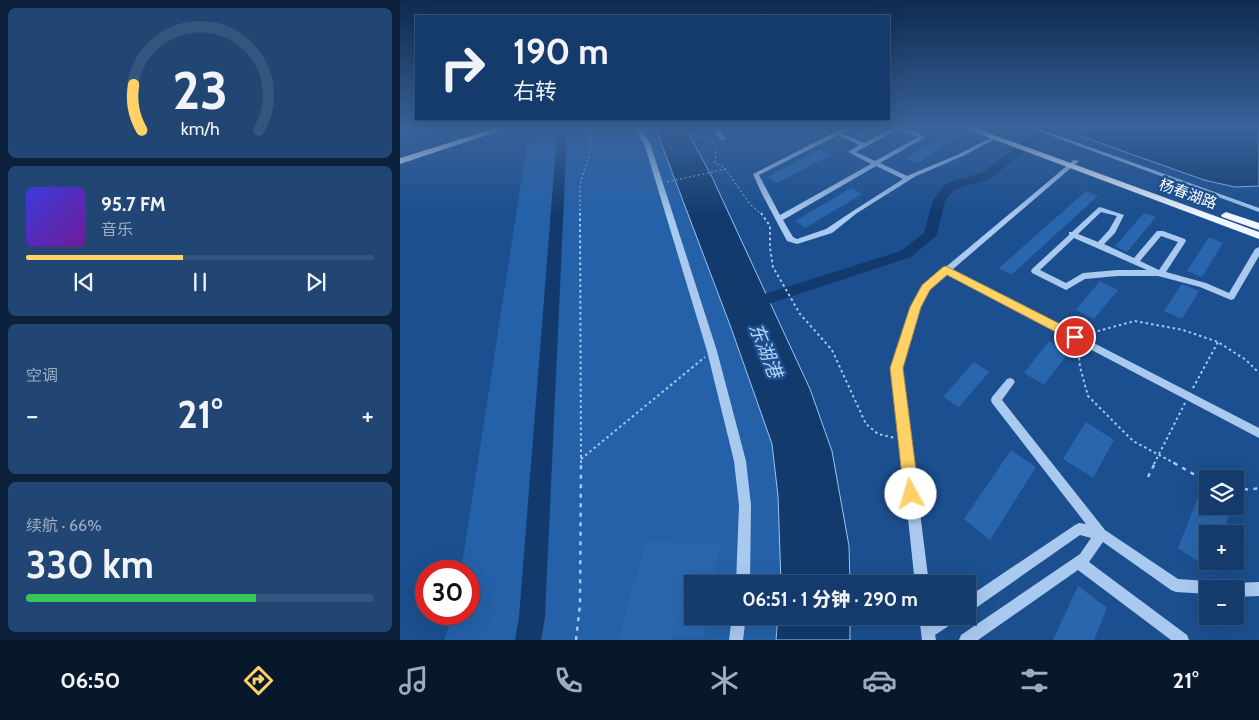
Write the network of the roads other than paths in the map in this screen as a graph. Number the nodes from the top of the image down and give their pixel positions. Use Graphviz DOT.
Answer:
graph roads {
  1 [pos="652,157"];
  2 [pos="790,157"];
  3 [pos="862,157"];
  4 [pos="889,157"];
  5 [pos="957,157"];
  6 [pos="1056,157"];
  7 [pos="1115,157"];
  8 [pos="1073,163"];
  9 [pos="877,164"];
  10 [pos="908,178"];
  11 [pos="1259,210"];
  12 [pos="779,219"];
  13 [pos="1259,227"];
  14 [pos="1072,234"];
  15 [pos="1259,236"];
  16 [pos="1099,245"];
  17 [pos="1259,249"];
  18 [pos="1135,262"];
  19 [pos="946,270"];
  20 [pos="1160,274"];
  21 [pos="1010,382"];
  22 [pos="1259,433"];
  23 [pos="1101,534"];
  24 [pos="1079,562"];
  25 [pos="742,575"];
  26 [pos="921,575"];
  27 [pos="1199,587"];
  28 [pos="1259,589"];
  29 [pos="1244,590"];
  30 [pos="976,600"];
  31 [pos="738,625"];
  32 [pos="941,625"];
  33 [pos="929,636"];
  34 [pos="1178,638"];
  35 [pos="736,640"];
  36 [pos="966,640"];
  1 -- 25 [label="street"];
  2 -- 12 [label="street"];
  3 -- 9 [label="street"];
  4 -- 9 [label="street"];
  5 -- 10 [label="street"];
  6 -- 8 [label="main road, 杨春湖路"];
  7 -- 11 [label="lane"];
  8 -- 13 [label="main road, 杨春湖路"];
  8 -- 15 [label="main road, 杨春湖路"];
  8 -- 19 [label="street"];
  9 -- 10 [label="street"];
  9 -- 12 [label="street"];
  10 -- 12 [label="street"];
  14 -- 16 [label="street"];
  14 -- 16 [label="street"];
  14 -- 20 [label="street"];
  16 -- 18 [label="street"];
  17 -- 20 [label="street"];
  18 -- 20 [label="street"];
  18 -- 20 [label="street"];
  19 -- 22 [label="street"];
  19 -- 26 [label="street"];
  21 -- 23 [label="street"];
  23 -- 24 [label="street"];
  23 -- 27 [label="street"];
  23 -- 30 [label="street"];
  24 -- 34 [label="street"];
  24 -- 36 [label="street"];
  28 -- 29 [label="street"];
  31 -- 35 [label="street"];
  32 -- 33 [label="street"];
}
